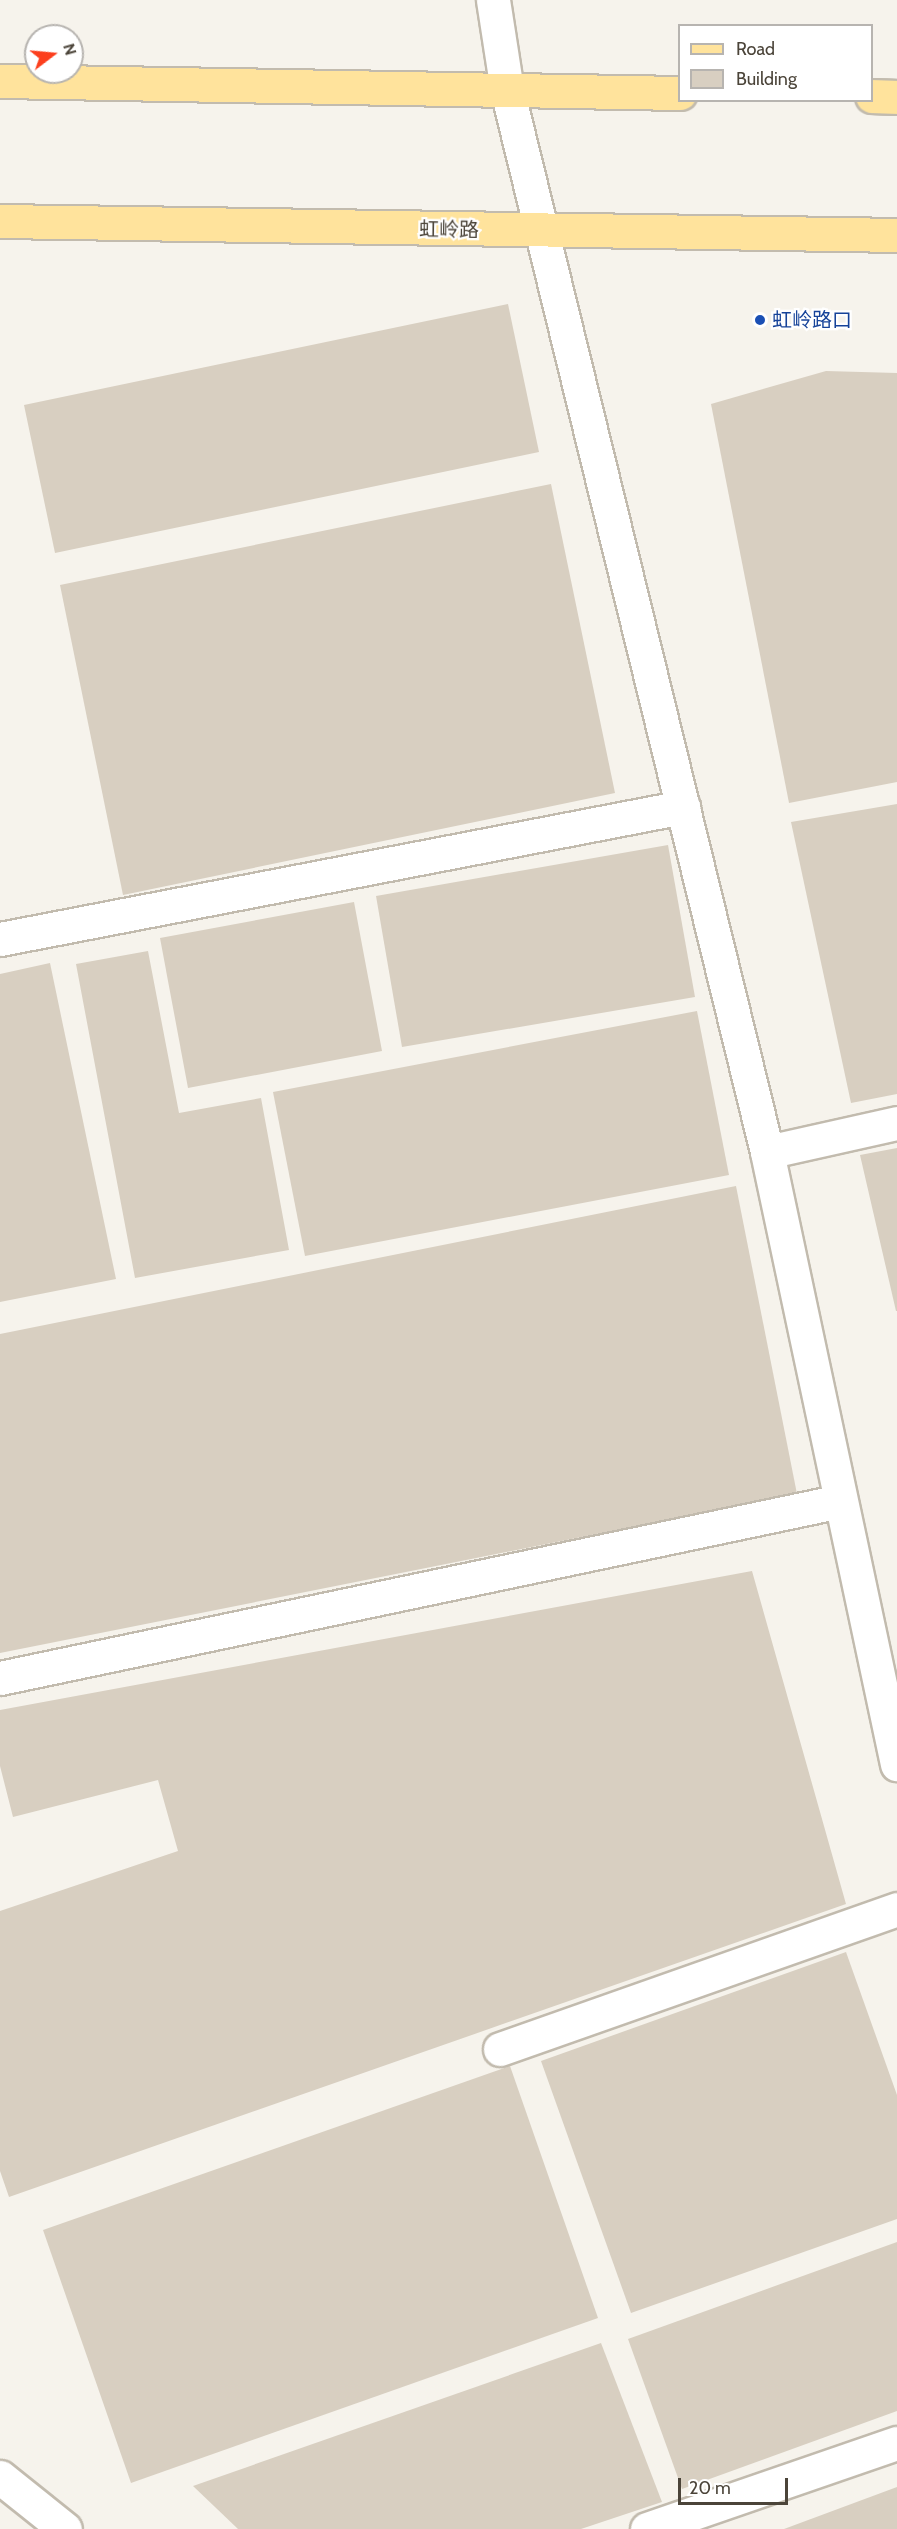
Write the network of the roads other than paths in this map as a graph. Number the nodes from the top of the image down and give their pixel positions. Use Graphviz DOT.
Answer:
graph roads {
  1 [pos="493,0"];
  2 [pos="0,81"];
  3 [pos="507,90"];
  4 [pos="678,93"];
  5 [pos="873,96"];
  6 [pos="897,97"];
  7 [pos="0,221"];
  8 [pos="543,231"];
  9 [pos="897,235"];
  10 [pos="683,807"];
  11 [pos="0,939"];
  12 [pos="897,1123"];
  13 [pos="767,1152"];
  14 [pos="841,1501"];
  15 [pos="0,1678"];
  16 [pos="897,1764"];
  17 [pos="897,1909"];
  18 [pos="500,2049"];
  19 [pos="897,2443"];
  20 [pos="0,2477"];
  21 [pos="65,2529"];
  22 [pos="647,2529"];
  1 -- 3 [label="street"];
  2 -- 3 [label="main road"];
  3 -- 4 [label="main road"];
  3 -- 8 [label="street"];
  5 -- 6 [label="main road"];
  7 -- 8 [label="main road, 虹岭路"];
  8 -- 9 [label="main road, 虹岭路"];
  8 -- 10 [label="street"];
  10 -- 11 [label="street"];
  10 -- 13 [label="street"];
  12 -- 13 [label="street"];
  13 -- 14 [label="street"];
  14 -- 15 [label="street"];
  14 -- 16 [label="street"];
  17 -- 18 [label="street"];
  19 -- 22 [label="street"];
  20 -- 21 [label="street"];
}
